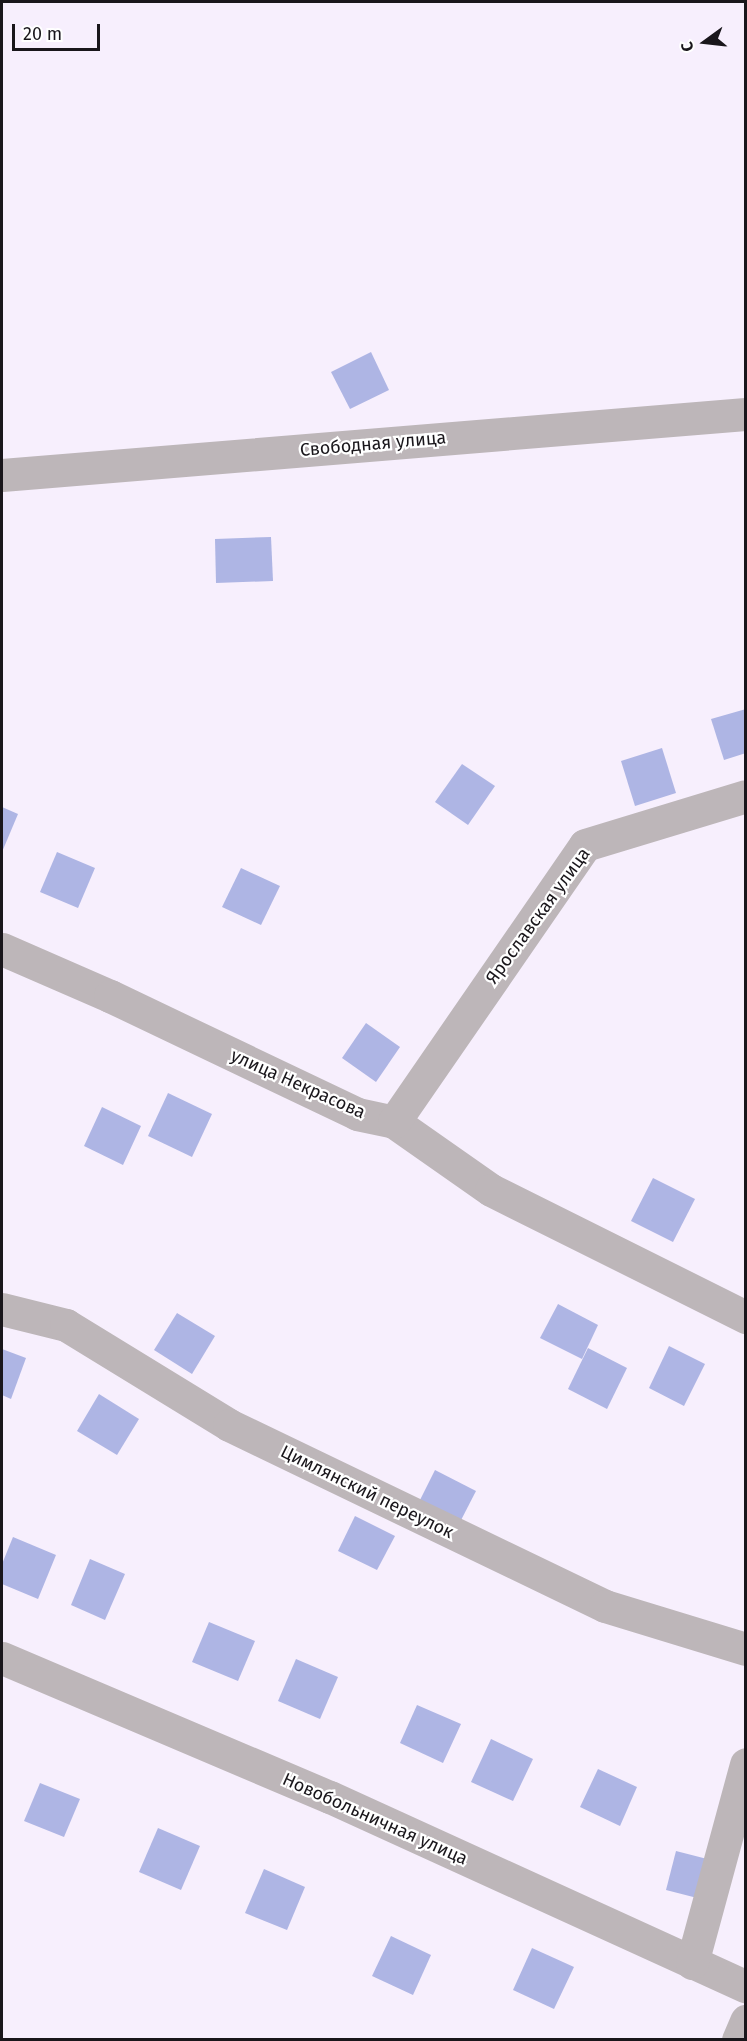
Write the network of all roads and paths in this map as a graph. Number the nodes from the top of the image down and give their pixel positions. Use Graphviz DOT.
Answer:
graph roads {
  1 [pos="746,414"];
  2 [pos="2,475"];
  3 [pos="746,796"];
  4 [pos="2,949"];
  5 [pos="394,1122"];
  6 [pos="2,1309"];
  7 [pos="746,1317"];
  8 [pos="746,1649"];
  9 [pos="2,1658"];
  10 [pos="746,1764"];
  11 [pos="692,1963"];
  12 [pos="746,1987"];
  13 [pos="746,2021"];
  14 [pos="738,2040"];
  1 -- 2 [label="street, Свободная улица"];
  3 -- 5 [label="street, Ярославская улица"];
  4 -- 5 [label="street, улица Некрасова"];
  5 -- 7 [label="street, улица Некрасова"];
  6 -- 8 [label="street, Цимлянский переулок"];
  9 -- 11 [label="street, Новобольничная улица"];
  10 -- 11 [label="street"];
  11 -- 12 [label="street, Новобольничная улица"];
  13 -- 14 [label="street"];
}
